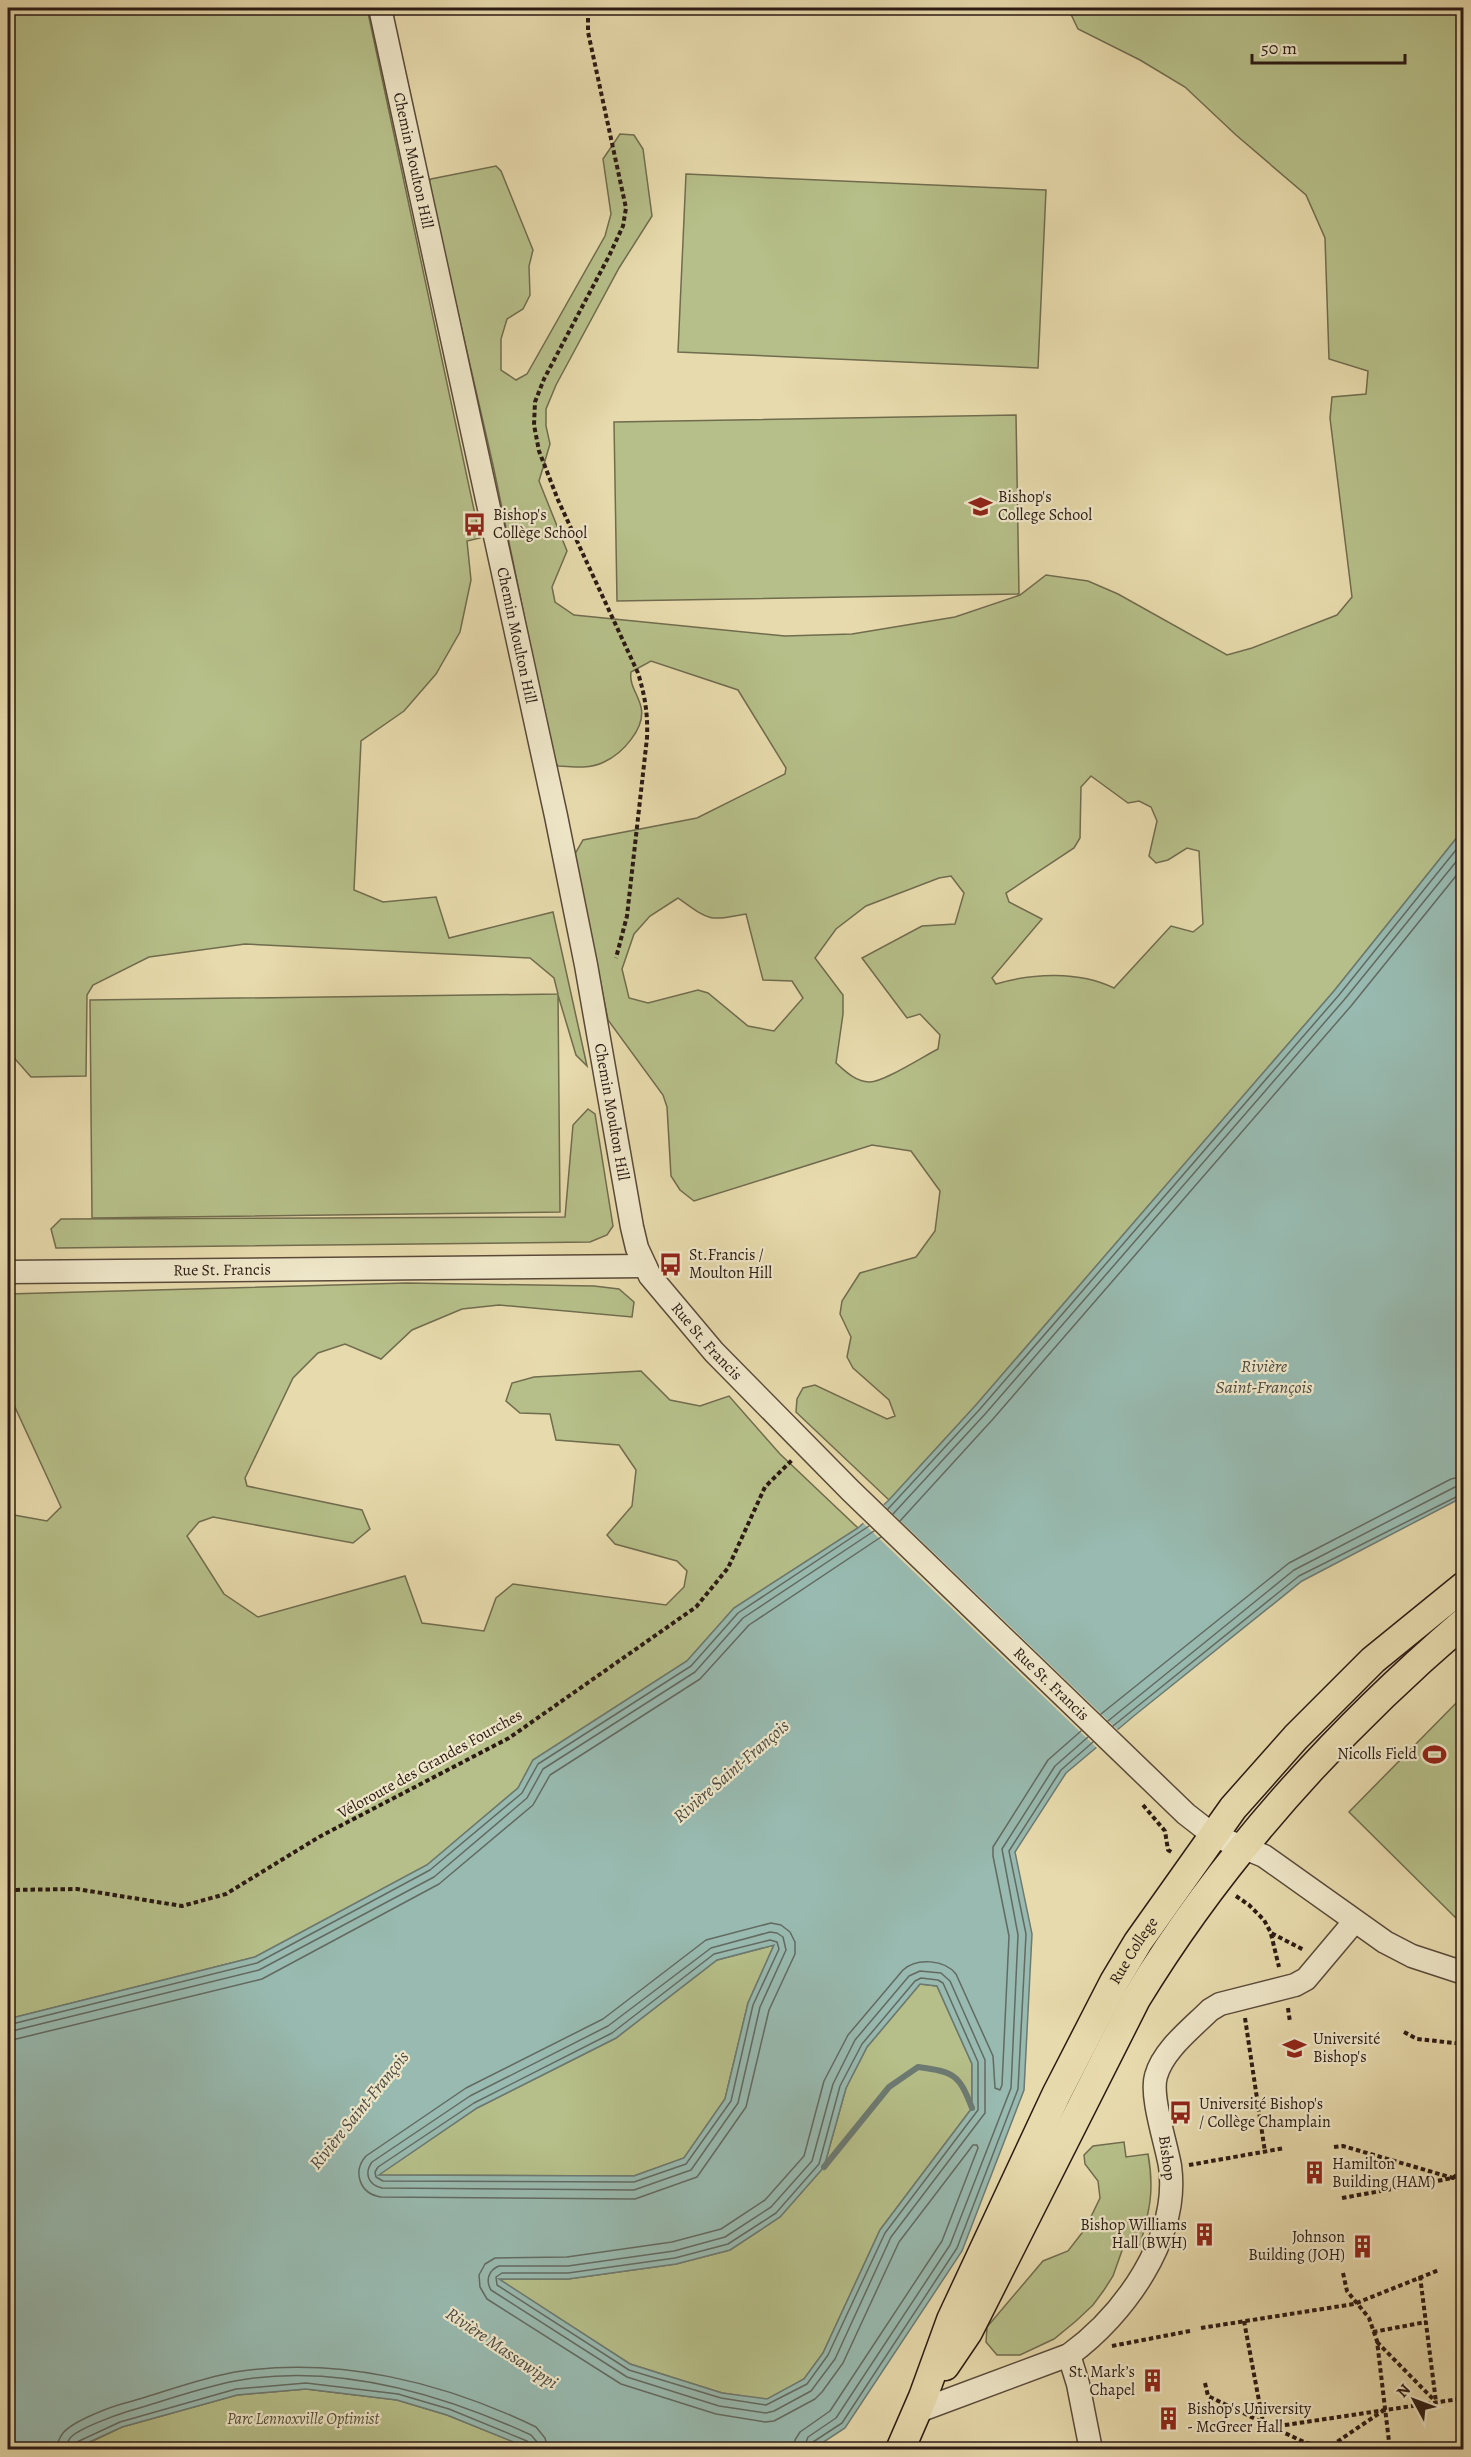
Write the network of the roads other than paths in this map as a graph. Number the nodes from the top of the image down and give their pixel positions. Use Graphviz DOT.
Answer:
graph roads {
  1 [pos="380,8"];
  2 [pos="645,1266"];
  3 [pos="8,1272"];
  4 [pos="1464,1586"];
  5 [pos="1464,1622"];
  6 [pos="1213,1835"];
  7 [pos="1241,1847"];
  8 [pos="1354,1922"];
  9 [pos="1464,1973"];
  10 [pos="1069,2355"];
  11 [pos="920,2405"];
  12 [pos="900,2450"];
  13 [pos="1091,2450"];
  1 -- 2 [label="street, Chemin Moulton Hill"];
  2 -- 3 [label="street, Rue St. Francis"];
  2 -- 6 [label="street, Rue St. Francis"];
  4 -- 6 [label="main road, Rue College"];
  5 -- 7 [label="main road, Rue College"];
  6 -- 7 [label="street, Rue St. Francis"];
  6 -- 11 [label="main road, Rue College"];
  7 -- 8 [label="street, Rue St. Francis"];
  7 -- 11 [label="main road, Rue College"];
  8 -- 9 [label="street"];
  8 -- 10 [label="street, Bishop"];
  10 -- 11 [label="street, Bishop"];
  10 -- 13 [label="street"];
  11 -- 12 [label="main road, Rue College"];
}
